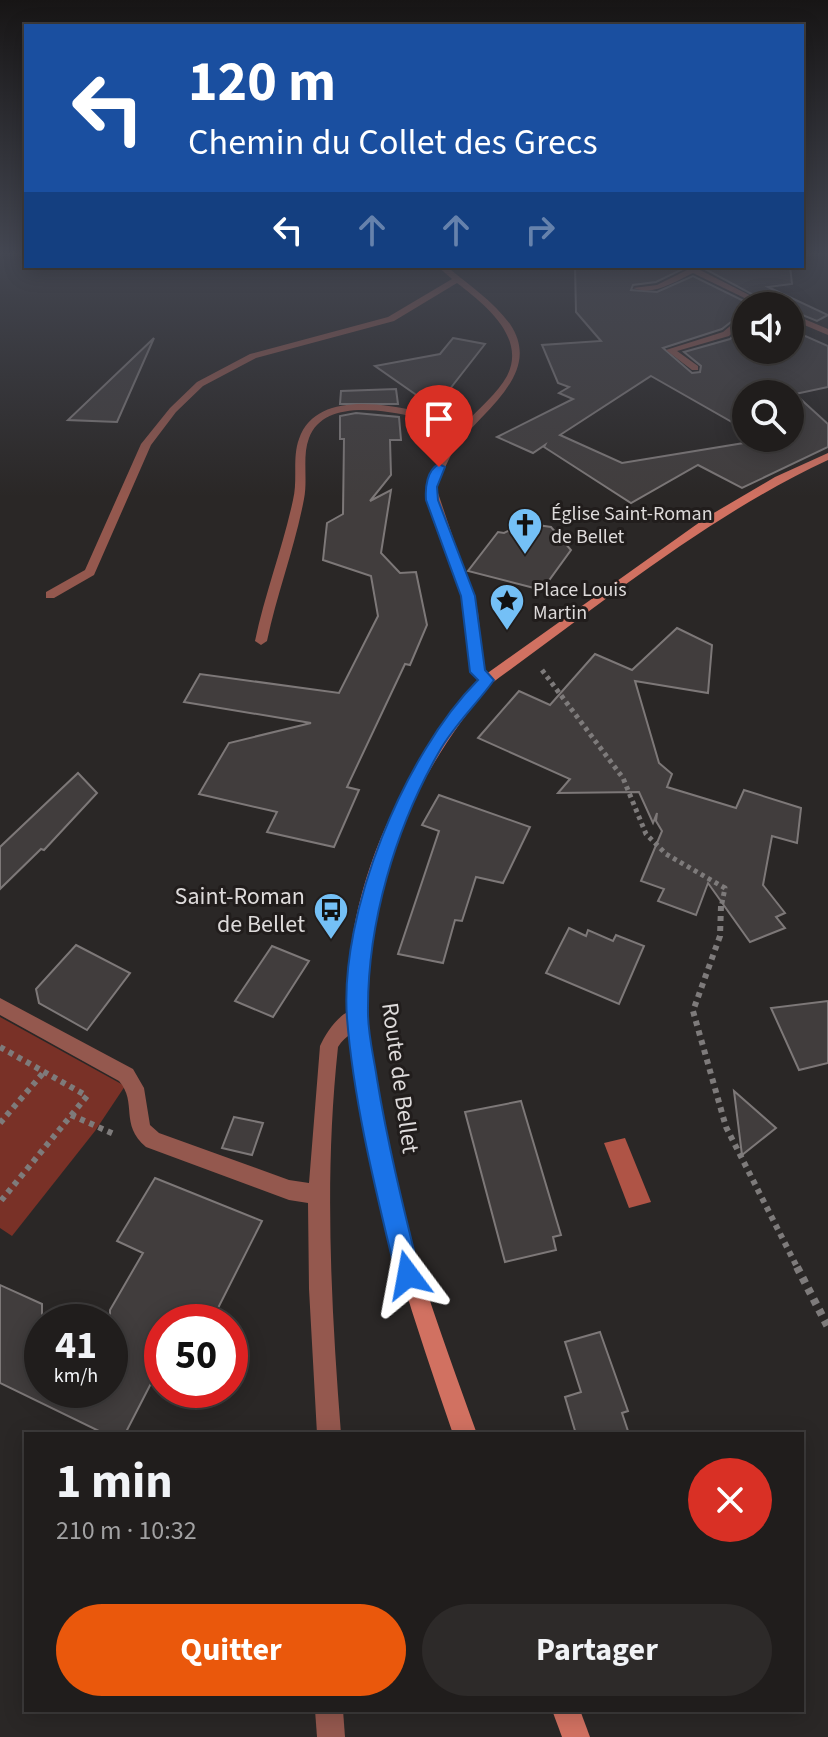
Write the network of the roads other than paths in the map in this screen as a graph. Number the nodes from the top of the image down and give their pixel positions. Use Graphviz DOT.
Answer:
graph roads {
  1 [pos="331,335"];
  2 [pos="513,335"];
  3 [pos="722,335"];
  4 [pos="695,368"];
  5 [pos="468,428"];
  6 [pos="828,456"];
  7 [pos="50,595"];
  8 [pos="261,641"];
  9 [pos="487,680"];
  10 [pos="0,1006"];
  11 [pos="357,1017"];
  12 [pos="318,1194"];
  13 [pos="329,1432"];
  14 [pos="464,1432"];
  15 [pos="329,1712"];
  16 [pos="567,1712"];
  17 [pos="331,1737"];
  18 [pos="576,1737"];
  1 -- 7 [label="street"];
  2 -- 5 [label="street"];
  3 -- 4 [label="street"];
  5 -- 8 [label="street"];
  5 -- 9 [label="street"];
  6 -- 9 [label="main road, Route de Bellet"];
  9 -- 11 [label="main road, Route de Bellet"];
  10 -- 12 [label="street"];
  11 -- 12 [label="street"];
  11 -- 14 [label="main road, Route de Bellet"];
  12 -- 13 [label="street"];
  15 -- 17 [label="street"];
  16 -- 18 [label="main road"];
}
